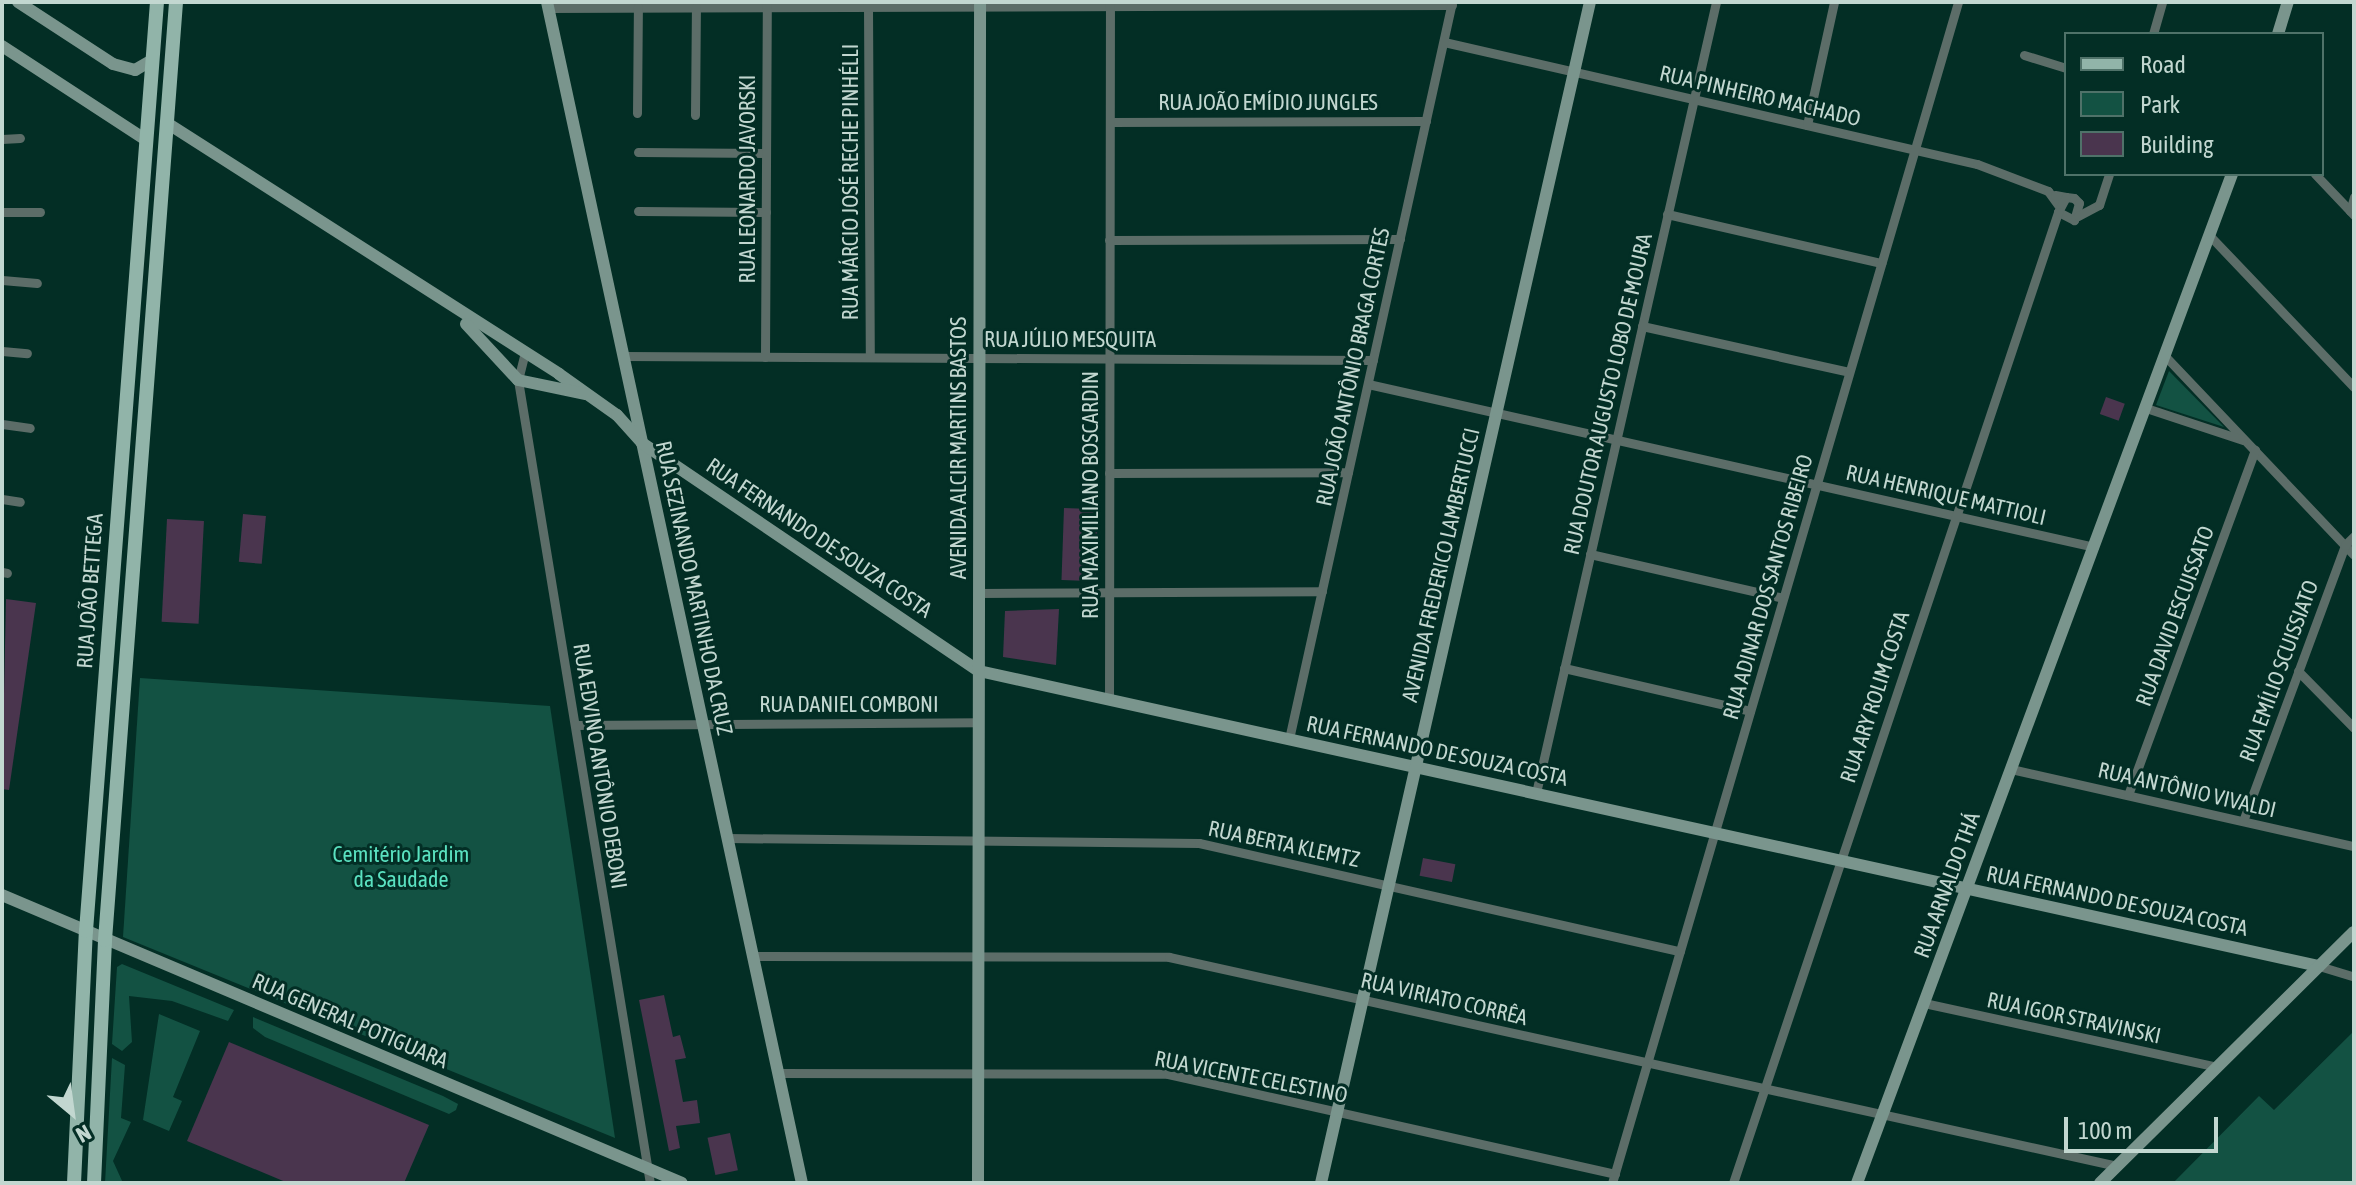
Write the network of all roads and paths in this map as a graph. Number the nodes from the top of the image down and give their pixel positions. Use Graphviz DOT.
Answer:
graph roads {
  1 [pos="18,2"];
  2 [pos="157,2"];
  3 [pos="176,2"];
  4 [pos="1590,2"];
  5 [pos="1716,2"];
  6 [pos="1834,2"];
  7 [pos="1958,2"];
  8 [pos="2162,2"];
  9 [pos="2288,2"];
  10 [pos="1452,3"];
  11 [pos="767,4"];
  12 [pos="980,4"];
  13 [pos="1110,4"];
  14 [pos="548,5"];
  15 [pos="657,5"];
  16 [pos="638,7"];
  17 [pos="696,7"];
  18 [pos="868,7"];
  19 [pos="2154,32"];
  20 [pos="2279,32"];
  21 [pos="1444,42"];
  22 [pos="2,46"];
  23 [pos="2024,55"];
  24 [pos="152,60"];
  25 [pos="2064,67"];
  26 [pos="1574,72"];
  27 [pos="1694,99"];
  28 [pos="637,113"];
  29 [pos="695,115"];
  30 [pos="1426,121"];
  31 [pos="1110,122"];
  32 [pos="167,123"];
  33 [pos="1807,125"];
  34 [pos="20,138"];
  35 [pos="2,139"];
  36 [pos="146,140"];
  37 [pos="1915,149"];
  38 [pos="638,152"];
  39 [pos="766,153"];
  40 [pos="2108,176"];
  41 [pos="2231,176"];
  42 [pos="2317,176"];
  43 [pos="143,179"];
  44 [pos="163,181"];
  45 [pos="2354,197"];
  46 [pos="2079,203"];
  47 [pos="2099,205"];
  48 [pos="2059,208"];
  49 [pos="638,211"];
  50 [pos="2,212"];
  51 [pos="40,212"];
  52 [pos="766,212"];
  53 [pos="2352,213"];
  54 [pos="1667,214"];
  55 [pos="2078,216"];
  56 [pos="2210,236"];
  57 [pos="1400,239"];
  58 [pos="1109,240"];
  59 [pos="1881,263"];
  60 [pos="2,280"];
  61 [pos="37,283"];
  62 [pos="459,315"];
  63 [pos="1642,326"];
  64 [pos="2,351"];
  65 [pos="27,353"];
  66 [pos="524,356"];
  67 [pos="623,356"];
  68 [pos="2165,356"];
  69 [pos="765,357"];
  70 [pos="870,357"];
  71 [pos="980,358"];
  72 [pos="1109,359"];
  73 [pos="1373,360"];
  74 [pos="1849,372"];
  75 [pos="518,380"];
  76 [pos="1368,384"];
  77 [pos="2354,387"];
  78 [pos="588,395"];
  79 [pos="2146,408"];
  80 [pos="1497,413"];
  81 [pos="2,424"];
  82 [pos="30,428"];
  83 [pos="1616,440"];
  84 [pos="2246,441"];
  85 [pos="642,443"];
  86 [pos="2255,450"];
  87 [pos="1348,472"];
  88 [pos="1109,473"];
  89 [pos="1816,485"];
  90 [pos="2,499"];
  91 [pos="20,502"];
  92 [pos="1954,516"];
  93 [pos="117,526"];
  94 [pos="137,527"];
  95 [pos="2354,536"];
  96 [pos="2345,545"];
  97 [pos="2094,547"];
  98 [pos="116,548"];
  99 [pos="135,549"];
  100 [pos="1590,554"];
  101 [pos="2354,555"];
  102 [pos="1322,591"];
  103 [pos="1109,592"];
  104 [pos="979,593"];
  105 [pos="1783,598"];
  106 [pos="1564,668"];
  107 [pos="979,671"];
  108 [pos="2298,671"];
  109 [pos="1109,699"];
  110 [pos="1750,711"];
  111 [pos="979,722"];
  112 [pos="703,724"];
  113 [pos="575,725"];
  114 [pos="2354,728"];
  115 [pos="1289,739"];
  116 [pos="1416,767"];
  117 [pos="2011,769"];
  118 [pos="1536,793"];
  119 [pos="2128,795"];
  120 [pos="2243,821"];
  121 [pos="1715,833"];
  122 [pos="727,838"];
  123 [pos="979,841"];
  124 [pos="2354,846"];
  125 [pos="1840,861"];
  126 [pos="1389,886"];
  127 [pos="1967,889"];
  128 [pos="2,895"];
  129 [pos="86,931"];
  130 [pos="2354,932"];
  131 [pos="105,940"];
  132 [pos="1680,951"];
  133 [pos="753,956"];
  134 [pos="979,956"];
  135 [pos="2319,966"];
  136 [pos="2354,977"];
  137 [pos="1363,999"];
  138 [pos="1924,1003"];
  139 [pos="1647,1062"];
  140 [pos="2217,1067"];
  141 [pos="778,1073"];
  142 [pos="978,1074"];
  143 [pos="1764,1088"];
  144 [pos="1337,1112"];
  145 [pos="1883,1114"];
  146 [pos="2117,1166"];
  147 [pos="648,1168"];
  148 [pos="1614,1178"];
  149 [pos="74,1183"];
  150 [pos="94,1183"];
  151 [pos="650,1183"];
  152 [pos="682,1183"];
  153 [pos="802,1183"];
  154 [pos="978,1183"];
  155 [pos="1321,1183"];
  156 [pos="1733,1183"];
  157 [pos="1857,1183"];
  158 [pos="2100,1183"];
  1 -- 24 [label="street"];
  2 -- 24 [label="main road, RUA JOÃO BETTEGA"];
  3 -- 32 [label="main road, RUA JOÃO BETTEGA"];
  4 -- 26 [label="street, AVENIDA FREDERICO LAMBERTUCCI"];
  5 -- 27 [label="street, RUA DOUTOR AUGUSTO LOBO DE MOURA"];
  6 -- 33 [label="street"];
  7 -- 37 [label="street, RUA ADINAR DOS SANTOS RIBEIRO"];
  8 -- 19 [label="street"];
  9 -- 20 [label="street"];
  10 -- 13 [label="street"];
  10 -- 21 [label="street, RUA JOÃO ANTÔNIO BRAGA CORTES"];
  11 -- 17 [label="street"];
  11 -- 18 [label="street"];
  11 -- 39 [label="street, RUA LEONARDO JAVORSKI"];
  12 -- 13 [label="street"];
  12 -- 18 [label="street"];
  12 -- 71 [label="street, AVENIDA ALCIR MARTINS BASTOS"];
  13 -- 31 [label="street, RUA MAXIMILIANO BOSCARDIN"];
  14 -- 16 [label="street"];
  14 -- 67 [label="street, RUA SEZINANDO MARTINHO DA CRUZ"];
  15 -- 16 [label="street"];
  15 -- 17 [label="street"];
  16 -- 28 [label="street"];
  17 -- 29 [label="street"];
  18 -- 70 [label="street, RUA MÁRCIO JOSÉ RECHE PINHÉLLI"];
  21 -- 26 [label="street, RUA PINHEIRO MACHADO"];
  21 -- 30 [label="street, RUA JOÃO ANTÔNIO BRAGA CORTES"];
  22 -- 36 [label="street"];
  23 -- 25 [label="street"];
  24 -- 36 [label="main road, RUA JOÃO BETTEGA"];
  26 -- 27 [label="street, RUA PINHEIRO MACHADO"];
  26 -- 80 [label="street, AVENIDA FREDERICO LAMBERTUCCI"];
  27 -- 33 [label="street, RUA PINHEIRO MACHADO"];
  27 -- 54 [label="street, RUA DOUTOR AUGUSTO LOBO DE MOURA"];
  30 -- 31 [label="street, RUA JOÃO EMÍDIO JUNGLES"];
  30 -- 57 [label="street, RUA JOÃO ANTÔNIO BRAGA CORTES"];
  31 -- 58 [label="street, RUA MAXIMILIANO BOSCARDIN"];
  32 -- 44 [label="main road, RUA JOÃO BETTEGA"];
  32 -- 62 [label="street, RUA FERNANDO DE SOUZA COSTA"];
  33 -- 37 [label="street, RUA PINHEIRO MACHADO"];
  34 -- 35 [label="street"];
  36 -- 43 [label="main road, RUA JOÃO BETTEGA"];
  37 -- 48 [label="street, RUA PINHEIRO MACHADO"];
  37 -- 59 [label="street, RUA ADINAR DOS SANTOS RIBEIRO"];
  38 -- 39 [label="street"];
  39 -- 52 [label="street, RUA LEONARDO JAVORSKI"];
  40 -- 47 [label="street"];
  41 -- 56 [label="street, RUA ARNALDO THÁ"];
  42 -- 53 [label="street"];
  43 -- 44 [label="main road"];
  43 -- 93 [label="main road, RUA JOÃO BETTEGA"];
  44 -- 94 [label="main road, RUA JOÃO BETTEGA"];
  45 -- 53 [label="street"];
  46 -- 47 [label="street"];
  46 -- 48 [label="street, RUA PINHEIRO MACHADO"];
  46 -- 55 [label="street"];
  47 -- 55 [label="street, RUA ARY ROLIM COSTA"];
  48 -- 55 [label="street, RUA ARY ROLIM COSTA"];
  48 -- 92 [label="street, RUA ARY ROLIM COSTA"];
  49 -- 52 [label="street"];
  50 -- 51 [label="street"];
  52 -- 69 [label="street, RUA LEONARDO JAVORSKI"];
  54 -- 59 [label="street"];
  54 -- 63 [label="street, RUA DOUTOR AUGUSTO LOBO DE MOURA"];
  56 -- 68 [label="street, RUA ARNALDO THÁ"];
  56 -- 77 [label="street"];
  57 -- 58 [label="street"];
  57 -- 73 [label="street, RUA JOÃO ANTÔNIO BRAGA CORTES"];
  58 -- 72 [label="street, RUA MAXIMILIANO BOSCARDIN"];
  59 -- 74 [label="street, RUA ADINAR DOS SANTOS RIBEIRO"];
  60 -- 61 [label="street"];
  62 -- 66 [label="street, RUA FERNANDO DE SOUZA COSTA"];
  62 -- 75 [label="street, RUA FERNANDO DE SOUZA COSTA"];
  63 -- 74 [label="street"];
  63 -- 83 [label="street, RUA DOUTOR AUGUSTO LOBO DE MOURA"];
  64 -- 65 [label="street"];
  66 -- 75 [label="street, RUA EDVINO ANTÔNIO DEBONI"];
  66 -- 78 [label="street, RUA FERNANDO DE SOUZA COSTA"];
  67 -- 69 [label="street, RUA JÚLIO MESQUITA"];
  67 -- 85 [label="street, RUA SEZINANDO MARTINHO DA CRUZ"];
  68 -- 79 [label="street, RUA ARNALDO THÁ"];
  68 -- 84 [label="street"];
  69 -- 70 [label="street, RUA JÚLIO MESQUITA"];
  70 -- 71 [label="street, RUA JÚLIO MESQUITA"];
  71 -- 72 [label="street, RUA JÚLIO MESQUITA"];
  71 -- 104 [label="street, AVENIDA ALCIR MARTINS BASTOS"];
  72 -- 73 [label="street, RUA JÚLIO MESQUITA"];
  72 -- 88 [label="street, RUA MAXIMILIANO BOSCARDIN"];
  73 -- 76 [label="street, RUA JOÃO ANTÔNIO BRAGA CORTES"];
  74 -- 89 [label="street, RUA ADINAR DOS SANTOS RIBEIRO"];
  75 -- 78 [label="street, RUA FERNANDO DE SOUZA COSTA"];
  75 -- 113 [label="street, RUA EDVINO ANTÔNIO DEBONI"];
  76 -- 80 [label="street, RUA HENRIQUE MATTIOLI"];
  76 -- 87 [label="street, RUA JOÃO ANTÔNIO BRAGA CORTES"];
  78 -- 85 [label="street, RUA FERNANDO DE SOUZA COSTA"];
  79 -- 84 [label="street"];
  79 -- 97 [label="street, RUA ARNALDO THÁ"];
  80 -- 83 [label="street, RUA HENRIQUE MATTIOLI"];
  80 -- 116 [label="street, AVENIDA FREDERICO LAMBERTUCCI"];
  81 -- 82 [label="street"];
  83 -- 89 [label="street, RUA HENRIQUE MATTIOLI"];
  83 -- 100 [label="street, RUA DOUTOR AUGUSTO LOBO DE MOURA"];
  84 -- 86 [label="street"];
  85 -- 107 [label="street, RUA FERNANDO DE SOUZA COSTA"];
  85 -- 112 [label="street, RUA SEZINANDO MARTINHO DA CRUZ"];
  86 -- 96 [label="street"];
  86 -- 119 [label="street, RUA DAVID ESCUISSATO"];
  87 -- 88 [label="street"];
  87 -- 102 [label="street, RUA JOÃO ANTÔNIO BRAGA CORTES"];
  88 -- 103 [label="street, RUA MAXIMILIANO BOSCARDIN"];
  89 -- 92 [label="street, RUA HENRIQUE MATTIOLI"];
  89 -- 105 [label="street, RUA ADINAR DOS SANTOS RIBEIRO"];
  90 -- 91 [label="street"];
  92 -- 97 [label="street, RUA HENRIQUE MATTIOLI"];
  92 -- 125 [label="street, RUA ARY ROLIM COSTA"];
  93 -- 94 [label="main road"];
  93 -- 98 [label="main road, RUA JOÃO BETTEGA"];
  94 -- 99 [label="main road, RUA JOÃO BETTEGA"];
  95 -- 96 [label="street, RUA EMÍLIO SCUISSIATO"];
  96 -- 101 [label="street"];
  96 -- 108 [label="street, RUA EMÍLIO SCUISSIATO"];
  97 -- 117 [label="street, RUA ARNALDO THÁ"];
  98 -- 99 [label="main road"];
  98 -- 129 [label="main road, RUA JOÃO BETTEGA"];
  99 -- 131 [label="main road, RUA JOÃO BETTEGA"];
  100 -- 105 [label="street"];
  100 -- 106 [label="street, RUA DOUTOR AUGUSTO LOBO DE MOURA"];
  102 -- 103 [label="street"];
  102 -- 115 [label="street, RUA JOÃO ANTÔNIO BRAGA CORTES"];
  103 -- 104 [label="street"];
  103 -- 109 [label="street, RUA MAXIMILIANO BOSCARDIN"];
  104 -- 107 [label="street, AVENIDA ALCIR MARTINS BASTOS"];
  105 -- 110 [label="street, RUA ADINAR DOS SANTOS RIBEIRO"];
  106 -- 110 [label="street"];
  106 -- 118 [label="street, RUA DOUTOR AUGUSTO LOBO DE MOURA"];
  107 -- 109 [label="street, RUA FERNANDO DE SOUZA COSTA"];
  107 -- 111 [label="street, AVENIDA ALCIR MARTINS BASTOS"];
  108 -- 114 [label="street"];
  108 -- 120 [label="street, RUA EMÍLIO SCUISSIATO"];
  109 -- 115 [label="street, RUA FERNANDO DE SOUZA COSTA"];
  110 -- 121 [label="street, RUA ADINAR DOS SANTOS RIBEIRO"];
  111 -- 112 [label="street, RUA DANIEL COMBONI"];
  111 -- 123 [label="street, AVENIDA ALCIR MARTINS BASTOS"];
  112 -- 113 [label="street, RUA DANIEL COMBONI"];
  112 -- 122 [label="street, RUA SEZINANDO MARTINHO DA CRUZ"];
  113 -- 147 [label="street, RUA EDVINO ANTÔNIO DEBONI"];
  115 -- 116 [label="street, RUA FERNANDO DE SOUZA COSTA"];
  116 -- 118 [label="street, RUA FERNANDO DE SOUZA COSTA"];
  116 -- 126 [label="street, AVENIDA FREDERICO LAMBERTUCCI"];
  117 -- 119 [label="street, RUA ANTÔNIO VIVALDI"];
  117 -- 127 [label="street, RUA ARNALDO THÁ"];
  118 -- 121 [label="street, RUA FERNANDO DE SOUZA COSTA"];
  119 -- 120 [label="street, RUA ANTÔNIO VIVALDI"];
  120 -- 124 [label="street, RUA ANTÔNIO VIVALDI"];
  121 -- 125 [label="street, RUA FERNANDO DE SOUZA COSTA"];
  121 -- 132 [label="street, RUA ADINAR DOS SANTOS RIBEIRO"];
  122 -- 123 [label="street, RUA BERTA KLEMTZ"];
  122 -- 133 [label="street, RUA SEZINANDO MARTINHO DA CRUZ"];
  123 -- 126 [label="street, RUA BERTA KLEMTZ"];
  123 -- 134 [label="street, AVENIDA ALCIR MARTINS BASTOS"];
  125 -- 127 [label="street, RUA FERNANDO DE SOUZA COSTA"];
  125 -- 143 [label="street, RUA ARY ROLIM COSTA"];
  126 -- 132 [label="street, RUA BERTA KLEMTZ"];
  126 -- 137 [label="street, AVENIDA FREDERICO LAMBERTUCCI"];
  127 -- 135 [label="street, RUA FERNANDO DE SOUZA COSTA"];
  127 -- 138 [label="street, RUA ARNALDO THÁ"];
  128 -- 129 [label="street, RUA GENERAL POTIGUARA"];
  129 -- 131 [label="street, RUA GENERAL POTIGUARA"];
  129 -- 149 [label="main road, RUA JOÃO BETTEGA"];
  130 -- 135 [label="street"];
  131 -- 147 [label="street, RUA GENERAL POTIGUARA"];
  131 -- 150 [label="main road, RUA JOÃO BETTEGA"];
  132 -- 139 [label="street, RUA ADINAR DOS SANTOS RIBEIRO"];
  133 -- 134 [label="street, RUA VIRIATO CORRÊA"];
  133 -- 141 [label="street, RUA SEZINANDO MARTINHO DA CRUZ"];
  134 -- 137 [label="street, RUA VIRIATO CORRÊA"];
  134 -- 142 [label="street, AVENIDA ALCIR MARTINS BASTOS"];
  135 -- 136 [label="street, RUA FERNANDO DE SOUZA COSTA"];
  135 -- 140 [label="street"];
  137 -- 139 [label="street, RUA VIRIATO CORRÊA"];
  137 -- 144 [label="street, AVENIDA FREDERICO LAMBERTUCCI"];
  138 -- 140 [label="street, RUA IGOR STRAVINSKI"];
  138 -- 145 [label="street, RUA ARNALDO THÁ"];
  139 -- 143 [label="street, RUA VIRIATO CORRÊA"];
  139 -- 148 [label="street, RUA ADINAR DOS SANTOS RIBEIRO"];
  140 -- 146 [label="street"];
  141 -- 142 [label="street, RUA VICENTE CELESTINO"];
  141 -- 153 [label="street, RUA SEZINANDO MARTINHO DA CRUZ"];
  142 -- 144 [label="street, RUA VICENTE CELESTINO"];
  142 -- 154 [label="street, AVENIDA ALCIR MARTINS BASTOS"];
  143 -- 145 [label="street, RUA VIRIATO CORRÊA"];
  143 -- 156 [label="street, RUA ARY ROLIM COSTA"];
  144 -- 148 [label="street, RUA VICENTE CELESTINO"];
  144 -- 155 [label="street, AVENIDA FREDERICO LAMBERTUCCI"];
  145 -- 146 [label="street, RUA VIRIATO CORRÊA"];
  145 -- 157 [label="street, RUA ARNALDO THÁ"];
  146 -- 158 [label="street"];
  147 -- 151 [label="street, RUA EDVINO ANTÔNIO DEBONI"];
  147 -- 152 [label="street, RUA GENERAL POTIGUARA"];
}
